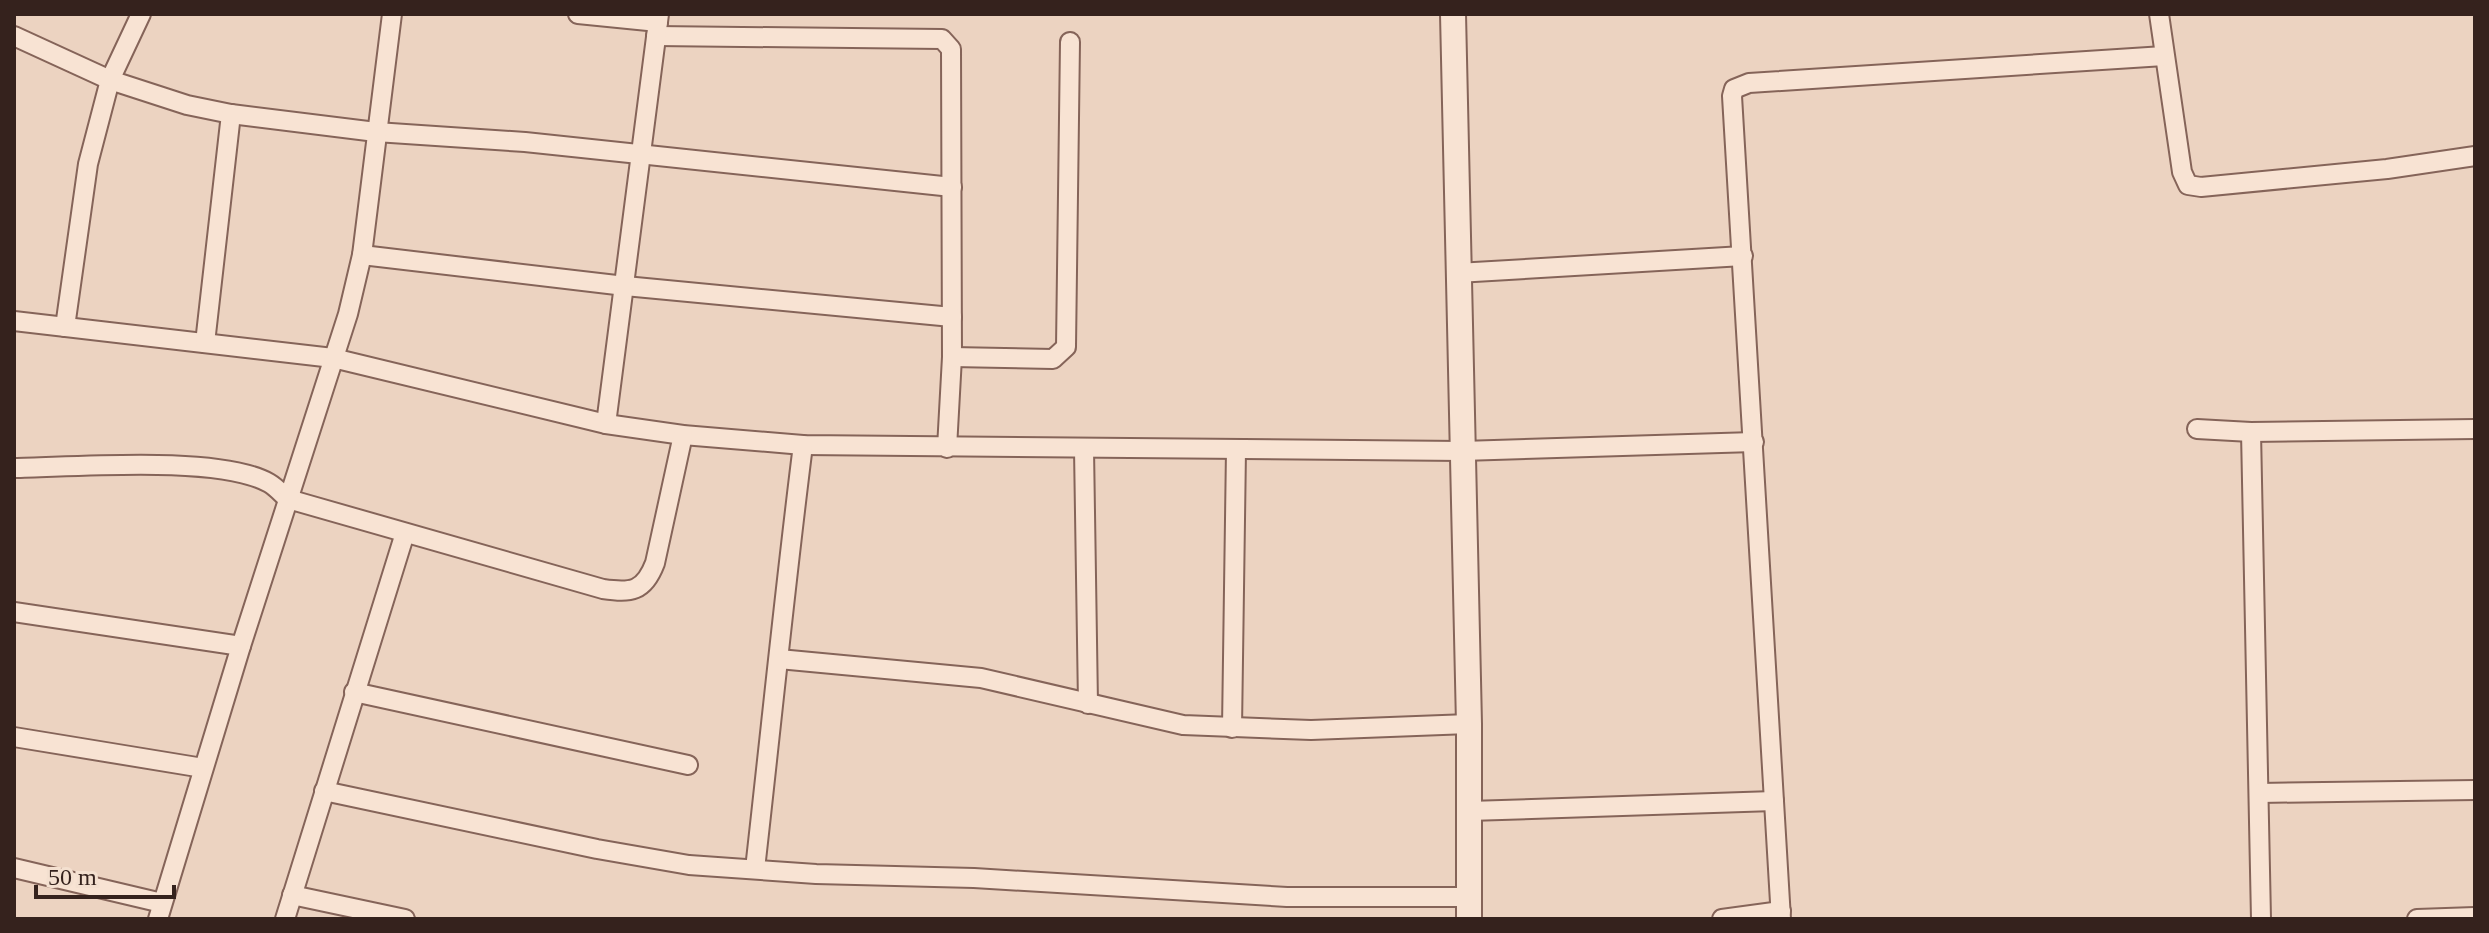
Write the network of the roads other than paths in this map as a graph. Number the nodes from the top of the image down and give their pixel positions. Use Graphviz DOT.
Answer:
graph roads {
  1 [pos="141,14"];
  2 [pos="392,14"];
  3 [pos="578,14"];
  4 [pos="1453,14"];
  5 [pos="2159,14"];
  6 [pos="657,24"];
  7 [pos="14,36"];
  8 [pos="1070,42"];
  9 [pos="2164,56"];
  10 [pos="110,80"];
  11 [pos="231,114"];
  12 [pos="376,132"];
  13 [pos="642,153"];
  14 [pos="2475,156"];
  15 [pos="952,187"];
  16 [pos="362,255"];
  17 [pos="1743,256"];
  18 [pos="1457,273"];
  19 [pos="625,286"];
  20 [pos="952,317"];
  21 [pos="14,321"];
  22 [pos="65,327"];
  23 [pos="205,343"];
  24 [pos="952,357"];
  25 [pos="333,358"];
  26 [pos="606,424"];
  27 [pos="2197,429"];
  28 [pos="2475,429"];
  29 [pos="2251,432"];
  30 [pos="683,435"];
  31 [pos="1754,442"];
  32 [pos="803,445"];
  33 [pos="947,448"];
  34 [pos="1084,449"];
  35 [pos="1236,450"];
  36 [pos="1462,451"];
  37 [pos="14,468"];
  38 [pos="288,499"];
  39 [pos="405,533"];
  40 [pos="14,612"];
  41 [pos="241,646"];
  42 [pos="779,659"];
  43 [pos="354,692"];
  44 [pos="1088,704"];
  45 [pos="1469,724"];
  46 [pos="1232,728"];
  47 [pos="14,737"];
  48 [pos="688,765"];
  49 [pos="203,768"];
  50 [pos="2475,790"];
  51 [pos="324,791"];
  52 [pos="2259,793"];
  53 [pos="1774,801"];
  54 [pos="1469,811"];
  55 [pos="14,868"];
  56 [pos="755,869"];
  57 [pos="292,895"];
  58 [pos="1469,908"];
  59 [pos="160,911"];
  60 [pos="1781,915"];
  61 [pos="2475,917"];
  62 [pos="285,919"];
  63 [pos="405,919"];
  64 [pos="1722,919"];
  65 [pos="2261,919"];
  66 [pos="2417,919"];
  1 -- 10 [label="street"];
  2 -- 12 [label="street"];
  3 -- 6 [label="street"];
  4 -- 18 [label="street"];
  5 -- 9 [label="street"];
  6 -- 13 [label="street"];
  6 -- 15 [label="street"];
  7 -- 10 [label="street"];
  8 -- 24 [label="street"];
  9 -- 14 [label="street"];
  9 -- 17 [label="street"];
  10 -- 11 [label="street"];
  10 -- 22 [label="street"];
  11 -- 12 [label="street"];
  11 -- 23 [label="street"];
  12 -- 13 [label="street"];
  12 -- 16 [label="street"];
  13 -- 15 [label="street"];
  13 -- 19 [label="street"];
  15 -- 20 [label="street"];
  16 -- 19 [label="street"];
  16 -- 25 [label="street"];
  17 -- 18 [label="street"];
  17 -- 31 [label="street"];
  18 -- 36 [label="street"];
  19 -- 20 [label="street"];
  19 -- 26 [label="street"];
  20 -- 24 [label="street"];
  21 -- 22 [label="street"];
  22 -- 23 [label="street"];
  23 -- 25 [label="street"];
  24 -- 33 [label="street"];
  25 -- 26 [label="street"];
  25 -- 38 [label="street"];
  26 -- 30 [label="street"];
  27 -- 29 [label="street"];
  28 -- 29 [label="street"];
  29 -- 52 [label="street"];
  30 -- 32 [label="street"];
  30 -- 39 [label="street"];
  31 -- 36 [label="street"];
  31 -- 53 [label="street"];
  32 -- 33 [label="street"];
  32 -- 42 [label="street"];
  33 -- 34 [label="street"];
  34 -- 35 [label="street"];
  34 -- 44 [label="street"];
  35 -- 36 [label="street"];
  35 -- 46 [label="street"];
  36 -- 45 [label="street"];
  37 -- 38 [label="street"];
  38 -- 39 [label="street"];
  38 -- 41 [label="street"];
  39 -- 43 [label="street"];
  40 -- 41 [label="street"];
  41 -- 49 [label="street"];
  42 -- 44 [label="street"];
  42 -- 56 [label="street"];
  43 -- 48 [label="street"];
  43 -- 51 [label="street"];
  44 -- 46 [label="street"];
  45 -- 46 [label="street"];
  45 -- 54 [label="street"];
  47 -- 49 [label="street"];
  49 -- 59 [label="street"];
  50 -- 52 [label="street"];
  51 -- 56 [label="street"];
  51 -- 57 [label="street"];
  52 -- 65 [label="street"];
  53 -- 54 [label="street"];
  53 -- 60 [label="street"];
  54 -- 58 [label="street"];
  55 -- 59 [label="street"];
  56 -- 58 [label="street"];
  57 -- 62 [label="street"];
  57 -- 63 [label="street"];
  60 -- 64 [label="street"];
  61 -- 66 [label="street"];
}
